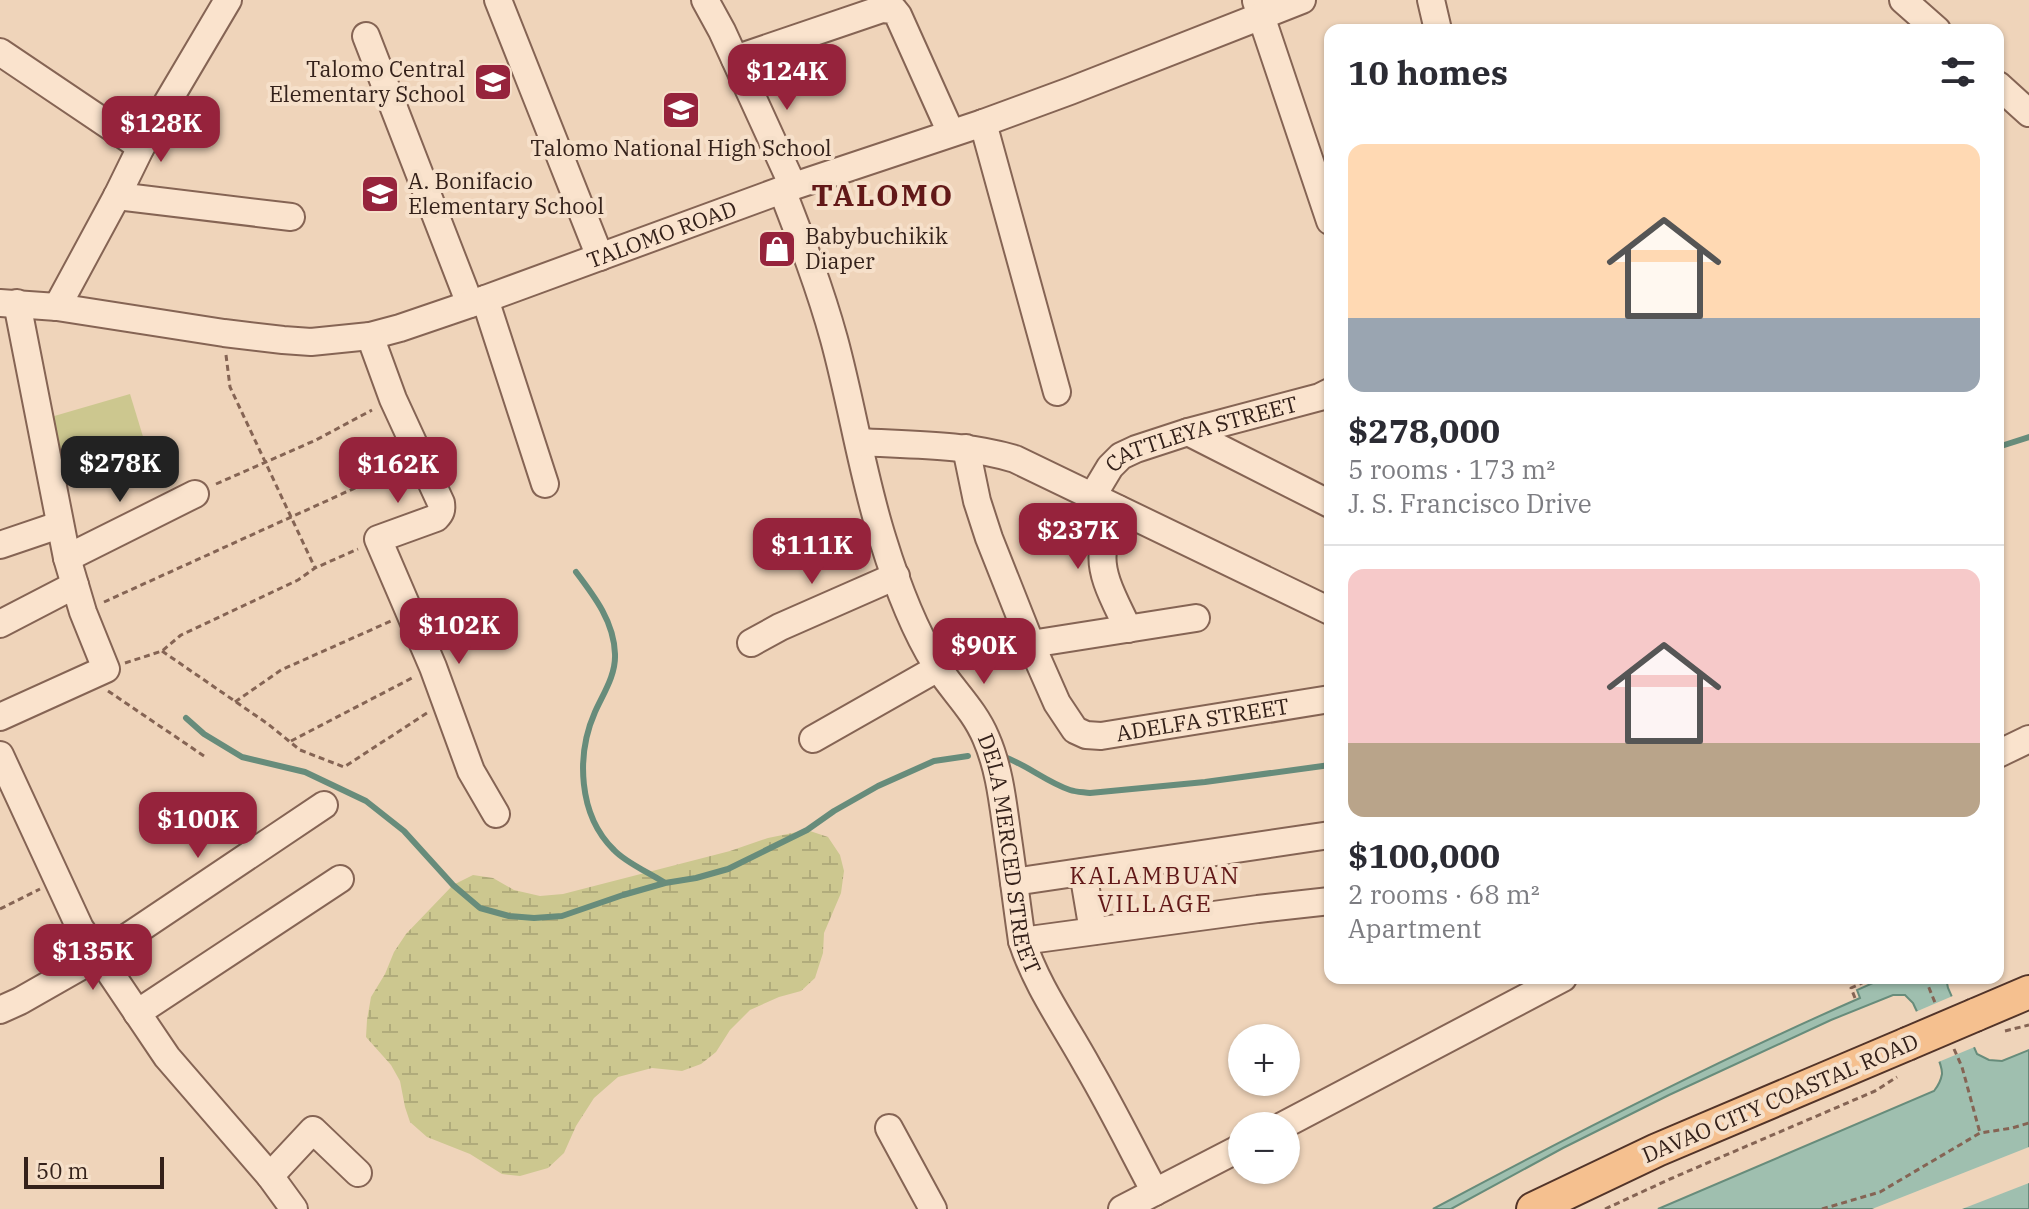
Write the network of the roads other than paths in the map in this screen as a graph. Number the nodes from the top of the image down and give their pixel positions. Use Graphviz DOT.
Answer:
graph roads {
  1 [pos="228,0"];
  2 [pos="498,0"];
  3 [pos="705,0"];
  4 [pos="1302,0"];
  5 [pos="1431,0"];
  6 [pos="1903,0"];
  7 [pos="1258,8"];
  8 [pos="1437,24"];
  9 [pos="1930,24"];
  10 [pos="366,36"];
  11 [pos="0,52"];
  12 [pos="735,59"];
  13 [pos="2004,90"];
  14 [pos="2029,113"];
  15 [pos="983,123"];
  16 [pos="951,133"];
  17 [pos="141,147"];
  18 [pos="788,188"];
  19 [pos="117,196"];
  20 [pos="1324,203"];
  21 [pos="291,217"];
  22 [pos="600,257"];
  23 [pos="477,301"];
  24 [pos="8,303"];
  25 [pos="57,307"];
  26 [pos="370,336"];
  27 [pos="1057,392"];
  28 [pos="1324,398"];
  29 [pos="1188,432"];
  30 [pos="859,442"];
  31 [pos="966,448"];
  32 [pos="545,484"];
  33 [pos="195,494"];
  34 [pos="1092,497"];
  35 [pos="1324,501"];
  36 [pos="1118,509"];
  37 [pos="59,525"];
  38 [pos="0,545"];
  39 [pos="67,558"];
  40 [pos="896,576"];
  41 [pos="75,585"];
  42 [pos="1324,608"];
  43 [pos="1196,618"];
  44 [pos="0,624"];
  45 [pos="1128,629"];
  46 [pos="751,643"];
  47 [pos="1031,644"];
  48 [pos="938,668"];
  49 [pos="1324,700"];
  50 [pos="0,717"];
  51 [pos="813,739"];
  52 [pos="2029,739"];
  53 [pos="2004,751"];
  54 [pos="0,755"];
  55 [pos="324,805"];
  56 [pos="496,814"];
  57 [pos="1324,836"];
  58 [pos="1083,872"];
  59 [pos="340,879"];
  60 [pos="1014,882"];
  61 [pos="1324,902"];
  62 [pos="1093,931"];
  63 [pos="1022,941"];
  64 [pos="99,956"];
  65 [pos="1552,984"];
  66 [pos="2029,992"];
  67 [pos="0,1010"];
  68 [pos="137,1013"];
  69 [pos="1300,1117"];
  70 [pos="889,1128"];
  71 [pos="1228,1154"];
  72 [pos="358,1173"];
  73 [pos="270,1176"];
  74 [pos="1155,1192"];
  75 [pos="294,1209"];
  76 [pos="933,1209"];
  77 [pos="1122,1209"];
  78 [pos="1533,1209"];
  1 -- 17 [label="street"];
  2 -- 22 [label="street"];
  3 -- 12 [label="street, DELA MERCED STREET"];
  4 -- 7 [label="street, TALOMO ROAD"];
  5 -- 8 [label="street"];
  6 -- 9 [label="street"];
  7 -- 15 [label="street, TALOMO ROAD"];
  7 -- 20 [label="street"];
  10 -- 23 [label="street"];
  11 -- 17 [label="street"];
  12 -- 16 [label="street"];
  12 -- 18 [label="street, DELA MERCED STREET"];
  13 -- 14 [label="street"];
  15 -- 16 [label="street, TALOMO ROAD"];
  15 -- 27 [label="street"];
  16 -- 18 [label="street, TALOMO ROAD"];
  17 -- 19 [label="street"];
  18 -- 22 [label="street, TALOMO ROAD"];
  18 -- 30 [label="street, DELA MERCED STREET"];
  19 -- 21 [label="street"];
  19 -- 25 [label="street"];
  22 -- 23 [label="street, TALOMO ROAD"];
  23 -- 26 [label="street, TALOMO ROAD"];
  23 -- 32 [label="street"];
  24 -- 25 [label="street, TALOMO ROAD"];
  24 -- 37 [label="street"];
  25 -- 26 [label="street, TALOMO ROAD"];
  26 -- 56 [label="street"];
  28 -- 29 [label="street, CATTLEYA STREET"];
  29 -- 34 [label="street, CATTLEYA STREET"];
  29 -- 35 [label="street"];
  30 -- 31 [label="street"];
  30 -- 40 [label="street, DELA MERCED STREET"];
  31 -- 34 [label="street"];
  31 -- 47 [label="street"];
  33 -- 39 [label="street"];
  34 -- 36 [label="street"];
  36 -- 42 [label="street"];
  36 -- 45 [label="street"];
  37 -- 38 [label="street"];
  37 -- 39 [label="street"];
  39 -- 41 [label="street"];
  40 -- 46 [label="street"];
  40 -- 48 [label="street, DELA MERCED STREET"];
  41 -- 44 [label="street"];
  41 -- 50 [label="street"];
  43 -- 45 [label="street"];
  45 -- 47 [label="street"];
  47 -- 49 [label="street, ADELFA STREET"];
  48 -- 51 [label="street"];
  48 -- 60 [label="street, DELA MERCED STREET"];
  52 -- 53 [label="street"];
  54 -- 64 [label="street"];
  55 -- 64 [label="street"];
  57 -- 58 [label="street"];
  58 -- 60 [label="street"];
  58 -- 62 [label="street"];
  59 -- 68 [label="street"];
  60 -- 63 [label="street, DELA MERCED STREET"];
  61 -- 62 [label="street"];
  62 -- 63 [label="street"];
  63 -- 74 [label="street, DELA MERCED STREET"];
  64 -- 67 [label="street"];
  64 -- 68 [label="street"];
  65 -- 69 [label="street"];
  66 -- 78 [label="main road, DAVAO CITY COASTAL ROAD, bridge"];
  68 -- 73 [label="street"];
  70 -- 76 [label="street"];
  71 -- 74 [label="street"];
  72 -- 73 [label="street"];
  73 -- 75 [label="street"];
  74 -- 77 [label="street"];
}
